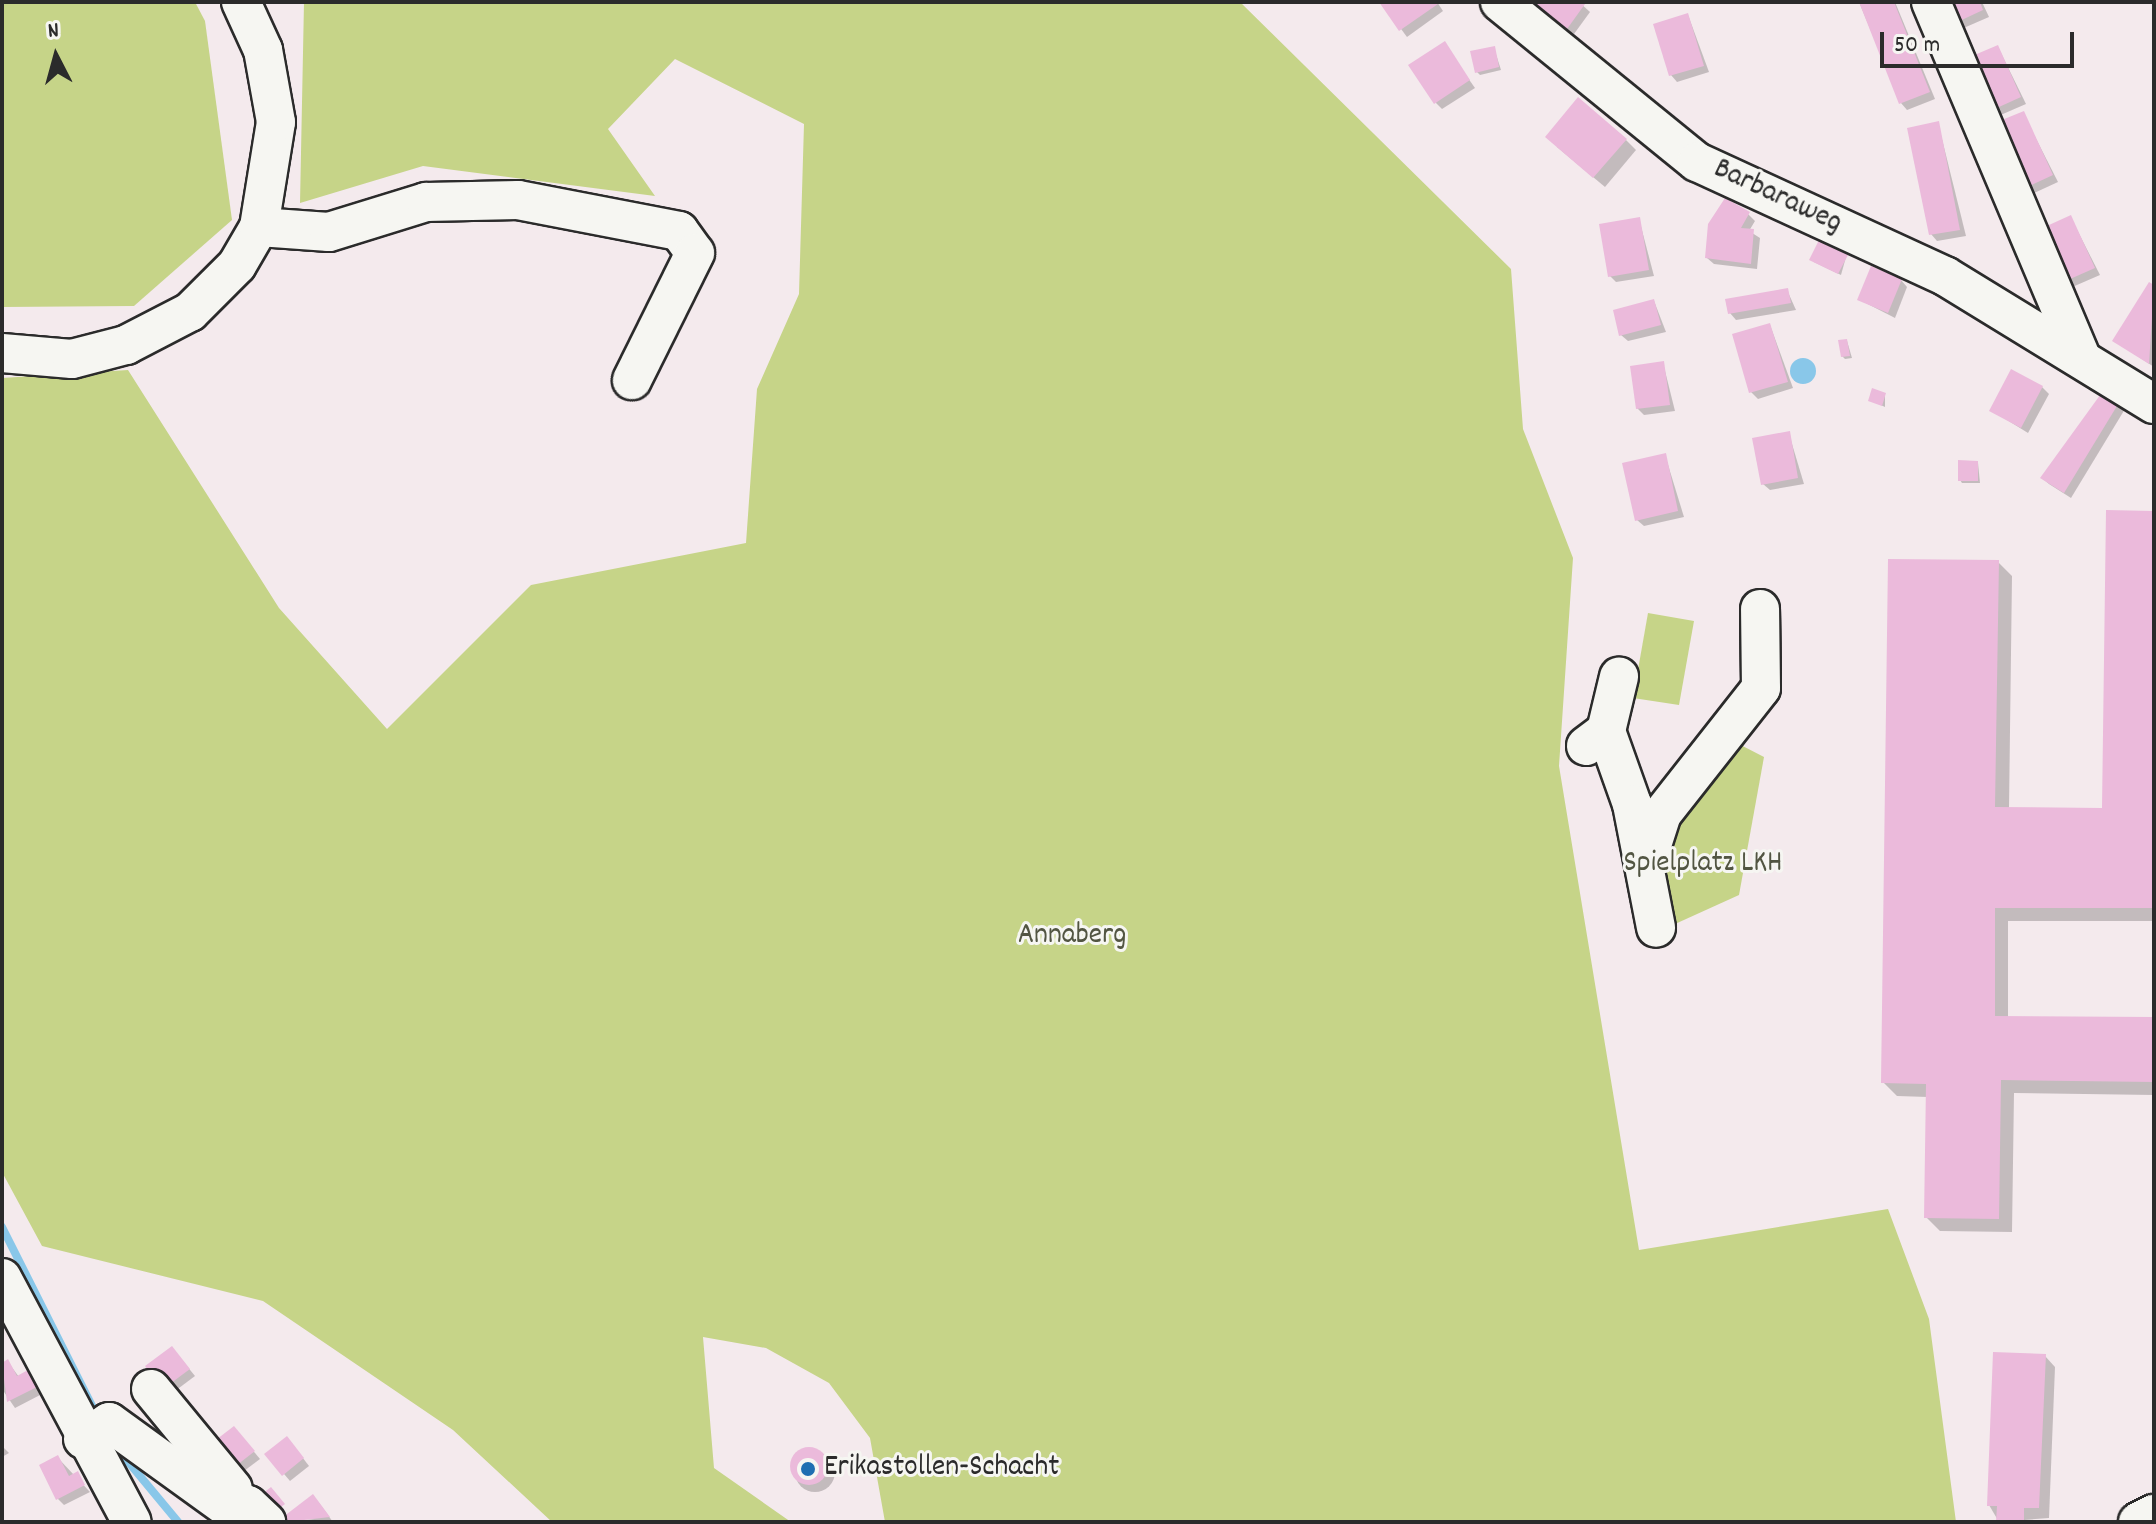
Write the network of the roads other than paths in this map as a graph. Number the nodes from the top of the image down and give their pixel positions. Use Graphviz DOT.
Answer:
graph roads {
  1 [pos="241,2"];
  2 [pos="1500,2"];
  3 [pos="1931,2"];
  4 [pos="259,227"];
  5 [pos="2,353"];
  6 [pos="2080,354"];
  7 [pos="632,380"];
  8 [pos="2154,404"];
  9 [pos="1760,609"];
  10 [pos="1619,677"];
  11 [pos="1646,864"];
  12 [pos="1656,928"];
  13 [pos="2,1278"];
  14 [pos="151,1389"];
  15 [pos="94,1430"];
  16 [pos="257,1513"];
  17 [pos="2154,1514"];
  18 [pos="132,1522"];
  19 [pos="2138,1522"];
  1 -- 4 [label="street"];
  2 -- 6 [label="street, Barbaraweg"];
  3 -- 6 [label="street"];
  4 -- 5 [label="street"];
  4 -- 7 [label="street"];
  6 -- 8 [label="street, Barbaraweg"];
  9 -- 11 [label="street"];
  10 -- 11 [label="street"];
  11 -- 12 [label="street"];
  13 -- 15 [label="street"];
  14 -- 16 [label="street"];
  15 -- 16 [label="street"];
  15 -- 18 [label="street"];
  17 -- 19 [label="street"];
}
